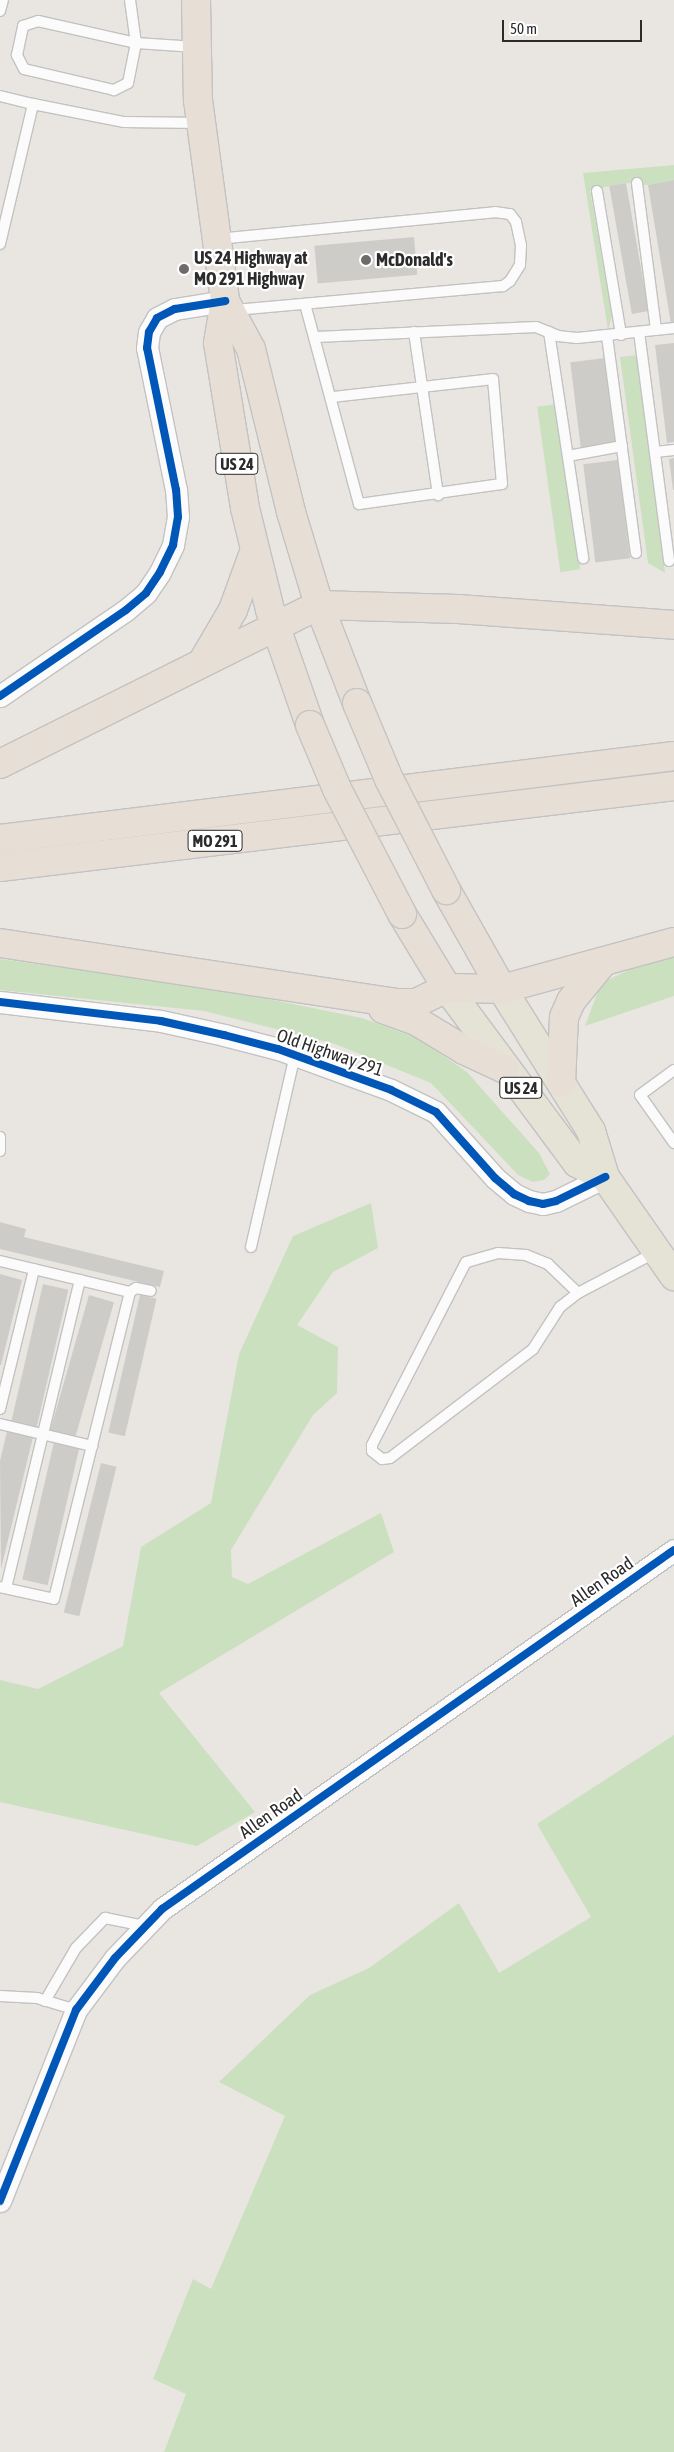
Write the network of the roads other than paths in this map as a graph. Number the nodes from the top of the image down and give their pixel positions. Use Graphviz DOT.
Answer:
graph roads {
  1 [pos="3,0"];
  2 [pos="130,0"];
  3 [pos="196,0"];
  4 [pos="0,11"];
  5 [pos="136,43"];
  6 [pos="198,47"];
  7 [pos="0,96"];
  8 [pos="33,104"];
  9 [pos="201,123"];
  10 [pos="637,183"];
  11 [pos="596,191"];
  12 [pos="216,239"];
  13 [pos="0,244"];
  14 [pos="305,304"];
  15 [pos="228,305"];
  16 [pos="674,328"];
  17 [pos="656,330"];
  18 [pos="414,332"];
  19 [pos="549,332"];
  20 [pos="640,332"];
  21 [pos="621,335"];
  22 [pos="607,336"];
  23 [pos="316,337"];
  24 [pos="420,386"];
  25 [pos="332,397"];
  26 [pos="622,446"];
  27 [pos="674,450"];
  28 [pos="655,452"];
  29 [pos="568,456"];
  30 [pos="438,495"];
  31 [pos="254,552"];
  32 [pos="636,552"];
  33 [pos="583,558"];
  34 [pos="669,561"];
  35 [pos="308,566"];
  36 [pos="319,605"];
  37 [pos="382,605"];
  38 [pos="275,625"];
  39 [pos="674,625"];
  40 [pos="203,662"];
  41 [pos="0,696"];
  42 [pos="674,756"];
  43 [pos="0,764"];
  44 [pos="674,786"];
  45 [pos="0,839"];
  46 [pos="0,867"];
  47 [pos="674,942"];
  48 [pos="0,943"];
  49 [pos="603,962"];
  50 [pos="447,988"];
  51 [pos="502,989"];
  52 [pos="339,994"];
  53 [pos="0,1002"];
  54 [pos="295,1056"];
  55 [pos="505,1069"];
  56 [pos="674,1070"];
  57 [pos="561,1083"];
  58 [pos="0,1137"];
  59 [pos="674,1144"];
  60 [pos="0,1152"];
  61 [pos="605,1177"];
  62 [pos="251,1247"];
  63 [pos="657,1251"];
  64 [pos="0,1261"];
  65 [pos="34,1269"];
  66 [pos="674,1276"];
  67 [pos="80,1280"];
  68 [pos="151,1291"];
  69 [pos="130,1292"];
  70 [pos="578,1293"];
  71 [pos="0,1408"];
  72 [pos="0,1424"];
  73 [pos="43,1434"];
  74 [pos="92,1446"];
  75 [pos="674,1550"];
  76 [pos="3,1588"];
  77 [pos="146,1926"];
  78 [pos="0,1996"];
  79 [pos="45,2001"];
  80 [pos="76,2010"];
  81 [pos="0,2201"];
  1 -- 4 [label="lane"];
  2 -- 5 [label="lane"];
  3 -- 6 [label="highway, US 24"];
  5 -- 5 [label="lane"];
  5 -- 6 [label="lane"];
  6 -- 9 [label="highway, US 24"];
  7 -- 8 [label="lane"];
  8 -- 9 [label="lane"];
  8 -- 13 [label="lane"];
  9 -- 12 [label="highway, US 24"];
  10 -- 17 [label="lane"];
  11 -- 21 [label="lane"];
  12 -- 14 [label="lane"];
  12 -- 15 [label="highway, US 24"];
  14 -- 15 [label="lane"];
  14 -- 23 [label="lane"];
  15 -- 31 [label="highway, US 24"];
  15 -- 35 [label="highway, US 24"];
  15 -- 41 [label="street"];
  16 -- 17 [label="lane"];
  17 -- 20 [label="lane"];
  18 -- 19 [label="lane"];
  18 -- 23 [label="lane"];
  18 -- 24 [label="lane"];
  19 -- 22 [label="lane"];
  19 -- 29 [label="lane"];
  20 -- 21 [label="lane"];
  20 -- 28 [label="lane"];
  21 -- 22 [label="lane"];
  22 -- 26 [label="lane"];
  23 -- 25 [label="lane"];
  24 -- 25 [label="lane"];
  24 -- 30 [label="lane"];
  24 -- 30 [label="lane"];
  25 -- 30 [label="lane"];
  26 -- 29 [label="lane"];
  26 -- 32 [label="lane"];
  27 -- 28 [label="lane"];
  28 -- 34 [label="lane"];
  29 -- 33 [label="lane"];
  31 -- 38 [label="highway, US 24"];
  31 -- 40 [label="highway"];
  35 -- 36 [label="highway, US 24"];
  35 -- 37 [label="highway"];
  36 -- 37 [label="highway"];
  36 -- 38 [label="highway"];
  36 -- 51 [label="highway, US 24, bridge"];
  37 -- 39 [label="highway"];
  38 -- 40 [label="highway"];
  38 -- 50 [label="highway, US 24, bridge"];
  40 -- 43 [label="highway"];
  42 -- 45 [label="highway, MO 291"];
  44 -- 46 [label="highway, MO 291"];
  47 -- 49 [label="highway"];
  48 -- 52 [label="highway"];
  49 -- 51 [label="highway"];
  49 -- 57 [label="highway"];
  50 -- 51 [label="highway"];
  50 -- 52 [label="highway"];
  50 -- 55 [label="main road, US 24"];
  51 -- 57 [label="main road, US 24"];
  52 -- 55 [label="highway"];
  53 -- 54 [label="street, Old Highway 291"];
  54 -- 61 [label="street, Old Highway 291"];
  54 -- 62 [label="lane"];
  55 -- 61 [label="main road, US 24"];
  56 -- 59 [label="lane"];
  57 -- 61 [label="main road, US 24"];
  58 -- 60 [label="lane"];
  61 -- 63 [label="main road, US 24"];
  63 -- 66 [label="main road, US 24"];
  63 -- 70 [label="lane"];
  64 -- 65 [label="lane"];
  65 -- 67 [label="lane"];
  65 -- 71 [label="lane"];
  67 -- 69 [label="lane"];
  67 -- 73 [label="lane"];
  68 -- 69 [label="lane"];
  69 -- 74 [label="lane"];
  70 -- 70 [label="lane"];
  72 -- 73 [label="lane"];
  73 -- 74 [label="lane"];
  73 -- 76 [label="lane"];
  74 -- 76 [label="lane"];
  75 -- 77 [label="street, Allen Road"];
  77 -- 79 [label="lane"];
  77 -- 80 [label="street, Allen Road"];
  78 -- 79 [label="lane"];
  79 -- 80 [label="lane"];
  80 -- 81 [label="street, Allen Road"];
}
